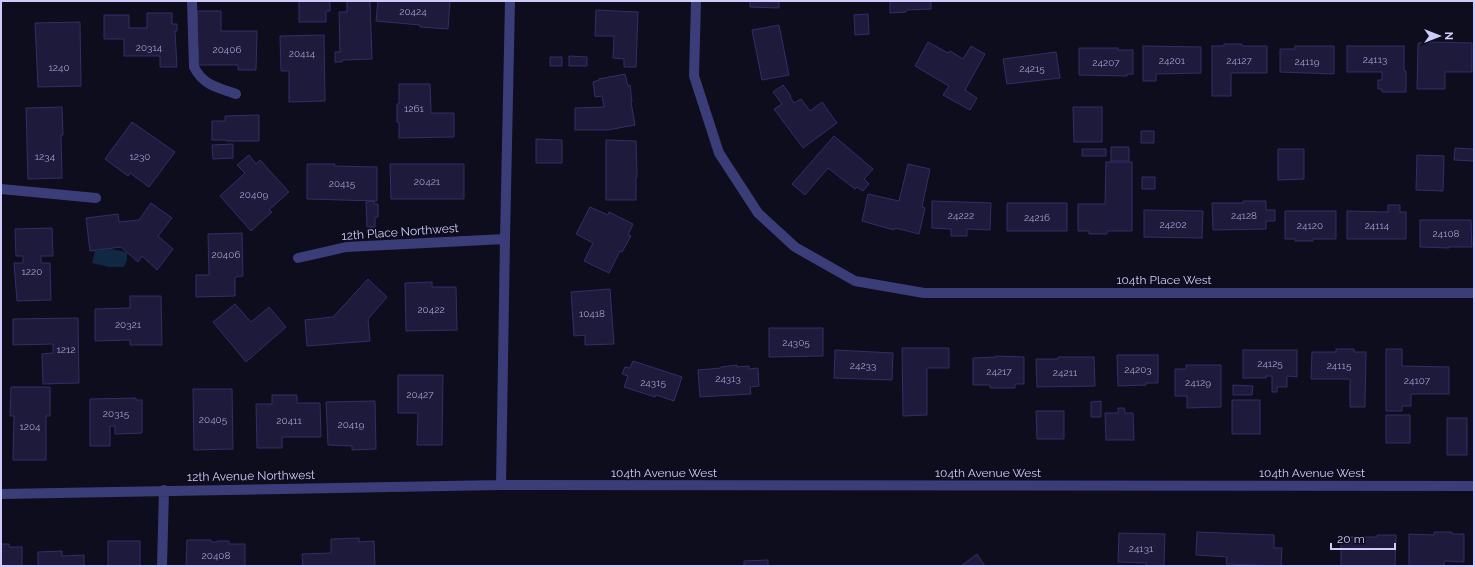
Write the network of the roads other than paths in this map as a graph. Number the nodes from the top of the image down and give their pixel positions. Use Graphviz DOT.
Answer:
graph roads {
  1 [pos="192,1"];
  2 [pos="510,1"];
  3 [pos="696,1"];
  4 [pos="236,94"];
  5 [pos="1,189"];
  6 [pos="96,198"];
  7 [pos="505,239"];
  8 [pos="298,258"];
  9 [pos="1474,293"];
  10 [pos="501,486"];
  11 [pos="1474,486"];
  12 [pos="164,490"];
  13 [pos="1,494"];
  14 [pos="162,566"];
  1 -- 4 [label="street"];
  2 -- 7 [label="street"];
  3 -- 9 [label="street, 104th Place West"];
  5 -- 6 [label="street"];
  7 -- 8 [label="street, 12th Place Northwest"];
  7 -- 10 [label="street"];
  10 -- 11 [label="street, 104th Avenue West"];
  10 -- 12 [label="street, 12th Avenue Northwest"];
  12 -- 13 [label="street, 12th Avenue Northwest"];
  12 -- 14 [label="street"];
}
